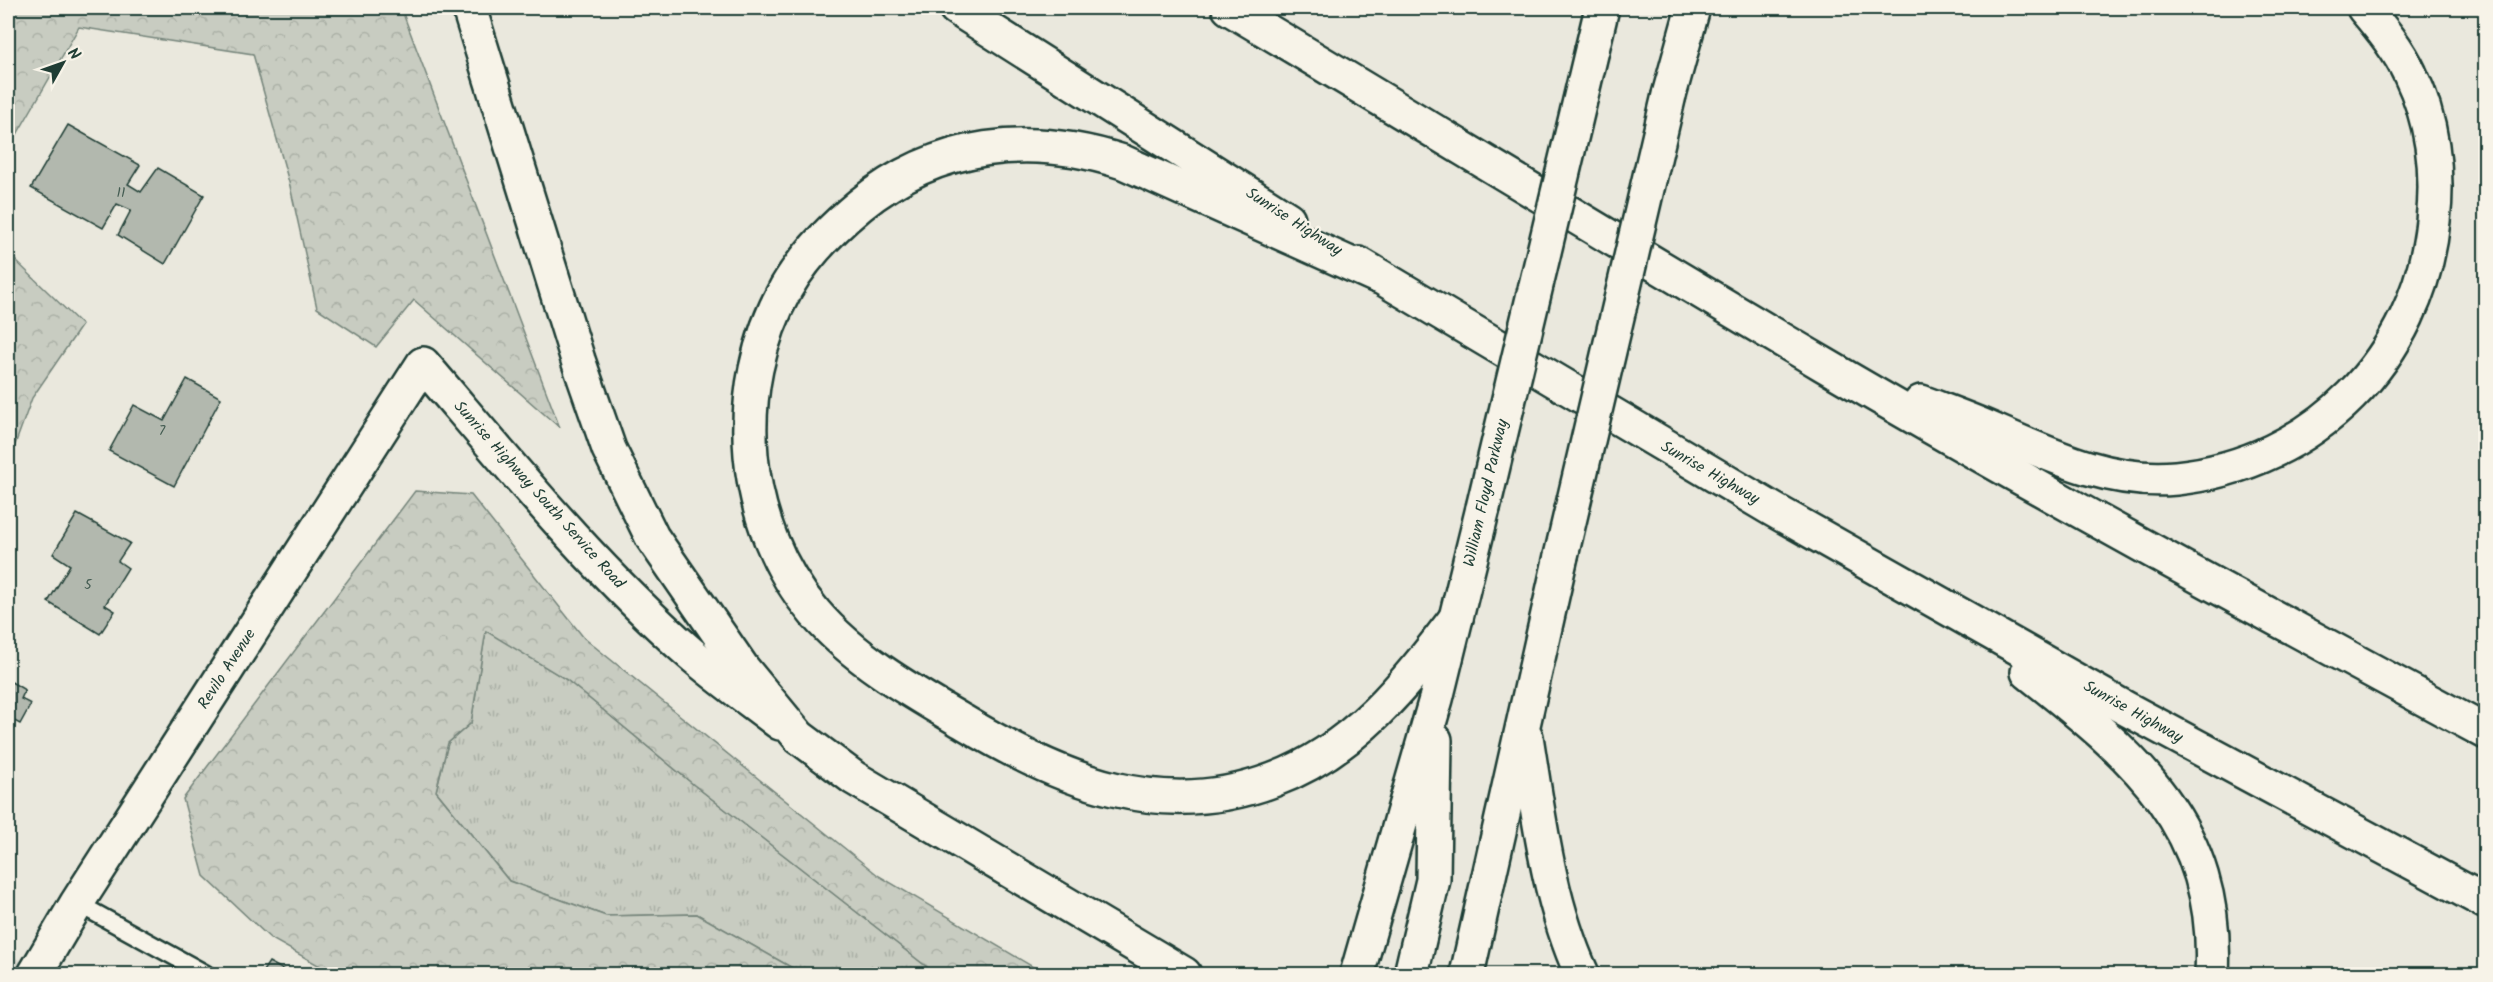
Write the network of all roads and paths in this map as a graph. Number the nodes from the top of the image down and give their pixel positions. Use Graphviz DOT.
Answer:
graph roads {
  1 [pos="469,8"];
  2 [pos="956,8"];
  3 [pos="1229,8"];
  4 [pos="1602,8"];
  5 [pos="1693,8"];
  6 [pos="2364,8"];
  7 [pos="1377,276"];
  8 [pos="423,364"];
  9 [pos="1822,364"];
  10 [pos="1947,608"];
  11 [pos="1456,618"];
  12 [pos="1436,699"];
  13 [pos="1524,720"];
  14 [pos="2486,732"];
  15 [pos="799,737"];
  16 [pos="2486,902"];
  17 [pos="76,903"];
  18 [pos="35,975"];
  19 [pos="206,975"];
  20 [pos="1184,975"];
  21 [pos="1357,975"];
  22 [pos="1411,975"];
  23 [pos="1467,975"];
  24 [pos="1582,975"];
  25 [pos="2212,975"];
  1 -- 15 [label="main road"];
  2 -- 7 [label="main road, Sunrise Highway"];
  3 -- 9 [label="main road"];
  4 -- 11 [label="main road, William Floyd Parkway, bridge"];
  5 -- 13 [label="main road, bridge"];
  6 -- 9 [label="main road"];
  7 -- 10 [label="main road, Sunrise Highway"];
  7 -- 11 [label="main road"];
  8 -- 15 [label="main road, Sunrise Highway South Service Road"];
  8 -- 17 [label="main road, Revilo Avenue"];
  9 -- 14 [label="main road"];
  10 -- 16 [label="main road, Sunrise Highway"];
  10 -- 25 [label="main road"];
  11 -- 12 [label="main road, William Floyd Parkway"];
  12 -- 21 [label="main road, William Floyd Parkway"];
  12 -- 22 [label="main road"];
  13 -- 23 [label="main road"];
  13 -- 24 [label="main road"];
  15 -- 20 [label="main road"];
  17 -- 18 [label="main road, Revilo Avenue"];
  17 -- 19 [label="lane"];
}
